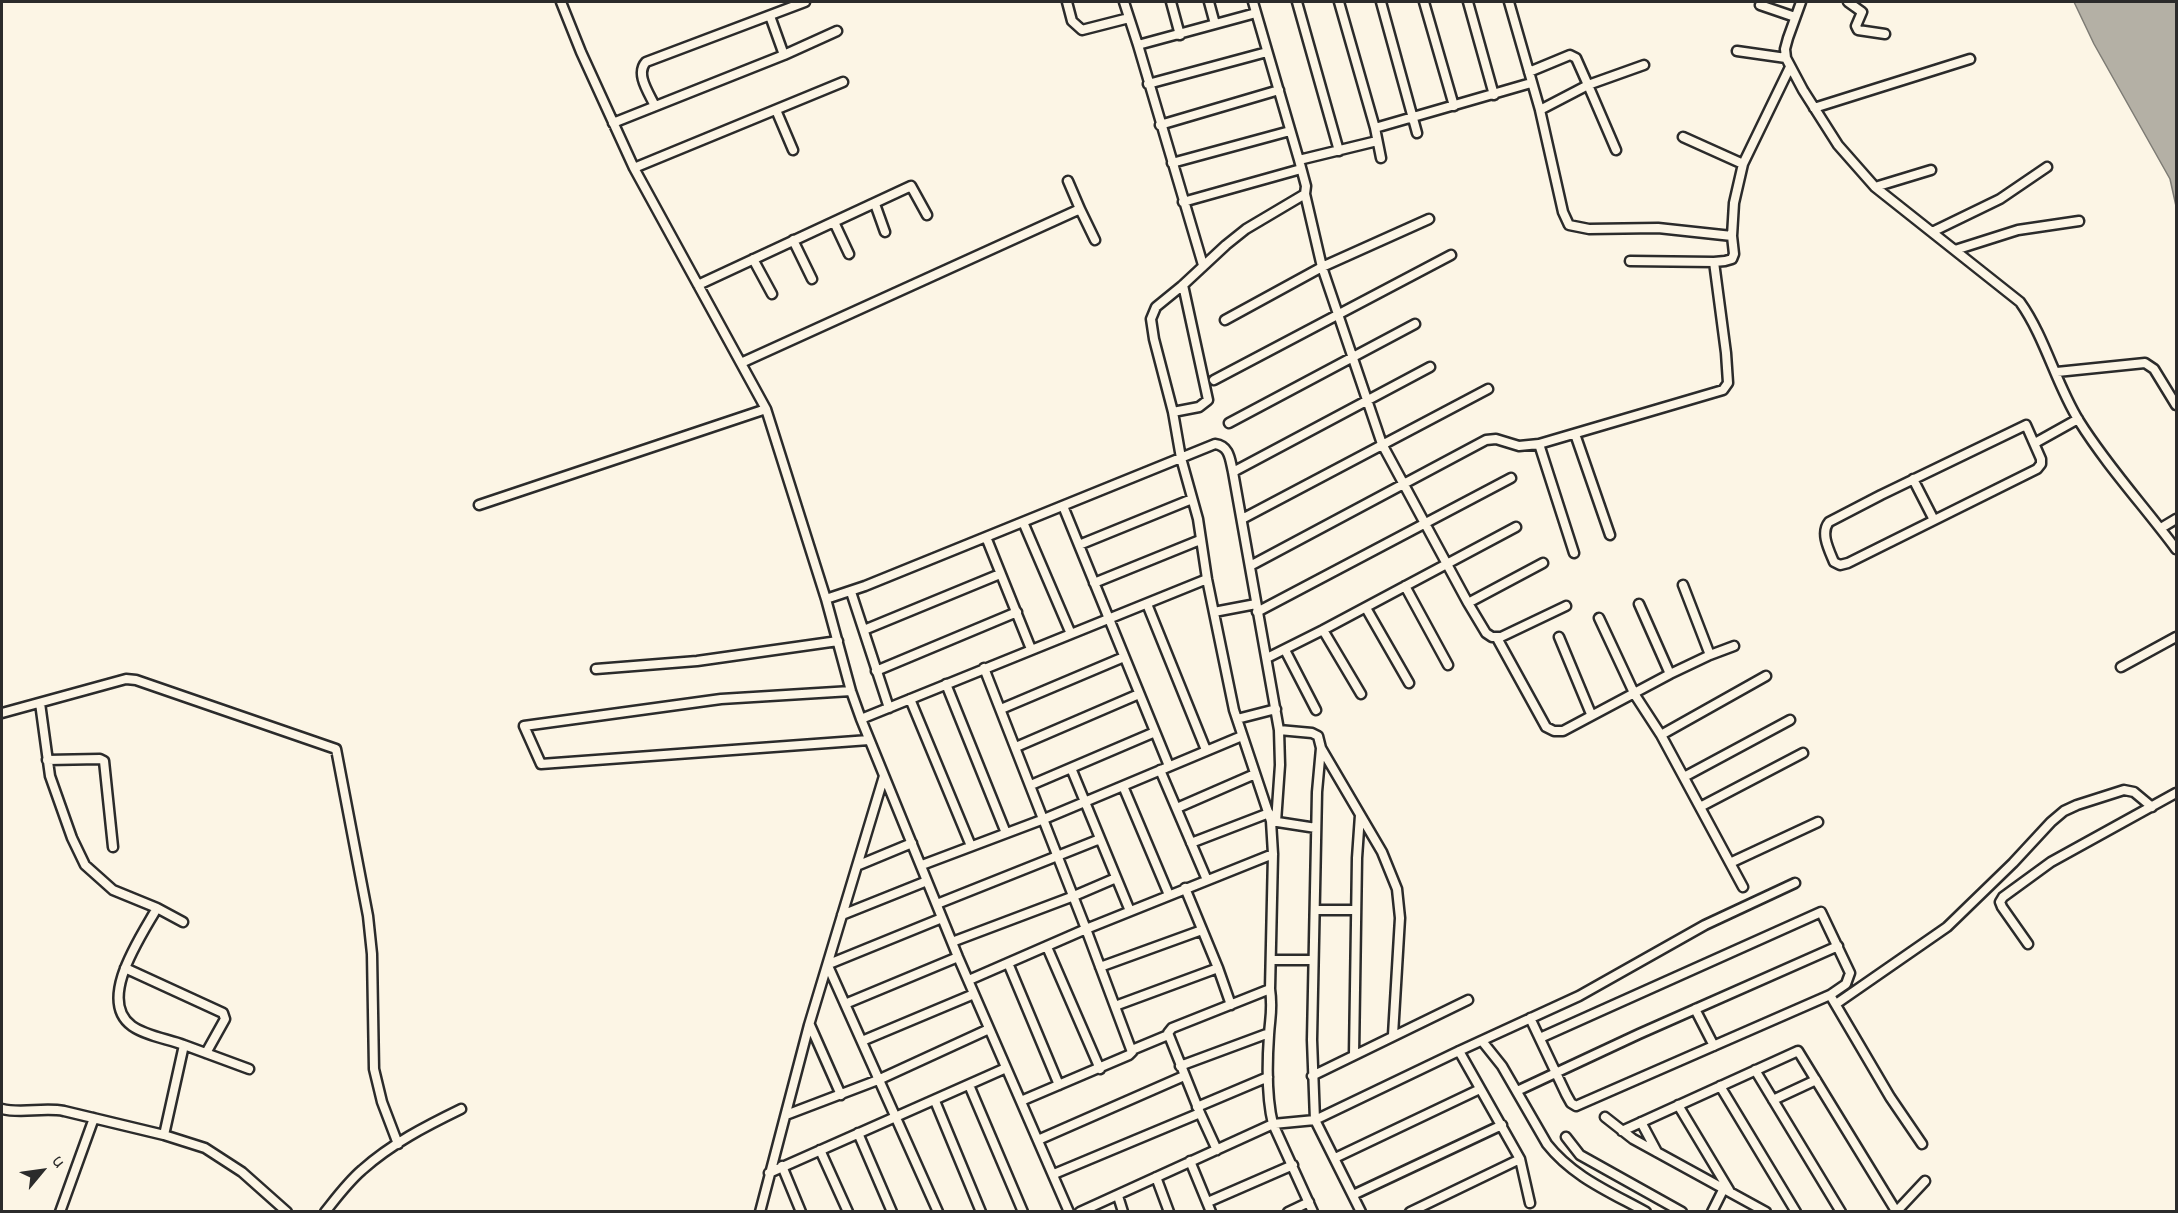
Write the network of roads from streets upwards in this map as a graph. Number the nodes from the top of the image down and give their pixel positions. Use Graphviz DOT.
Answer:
graph roads {
  1 [pos="561,2"];
  2 [pos="805,2"];
  3 [pos="1067,2"];
  4 [pos="1124,2"];
  5 [pos="1170,2"];
  6 [pos="1209,2"];
  7 [pos="1253,2"];
  8 [pos="1297,2"];
  9 [pos="1339,2"];
  10 [pos="1382,2"];
  11 [pos="1424,2"];
  12 [pos="1468,2"];
  13 [pos="1509,2"];
  14 [pos="1801,2"];
  15 [pos="1848,2"];
  16 [pos="1760,5"];
  17 [pos="1256,13"];
  18 [pos="770,15"];
  19 [pos="1795,17"];
  20 [pos="1129,18"];
  21 [pos="1215,24"];
  22 [pos="837,31"];
  23 [pos="1886,34"];
  24 [pos="1180,35"];
  25 [pos="1138,45"];
  26 [pos="1737,51"];
  27 [pos="1267,52"];
  28 [pos="784,55"];
  29 [pos="1786,58"];
  30 [pos="1970,59"];
  31 [pos="1644,65"];
  32 [pos="1790,68"];
  33 [pos="1529,72"];
  34 [pos="843,82"];
  35 [pos="1531,83"];
  36 [pos="1148,84"];
  37 [pos="1588,85"];
  38 [pos="1279,90"];
  39 [pos="1494,94"];
  40 [pos="655,106"];
  41 [pos="1454,106"];
  42 [pos="1814,108"];
  43 [pos="776,110"];
  44 [pos="1540,110"];
  45 [pos="1414,117"];
  46 [pos="613,123"];
  47 [pos="1160,125"];
  48 [pos="1375,129"];
  49 [pos="1290,131"];
  50 [pos="1417,133"];
  51 [pos="1683,137"];
  52 [pos="1377,141"];
  53 [pos="793,150"];
  54 [pos="1616,150"];
  55 [pos="1339,151"];
  56 [pos="1381,158"];
  57 [pos="1172,163"];
  58 [pos="1743,164"];
  59 [pos="1300,165"];
  60 [pos="2046,167"];
  61 [pos="634,168"];
  62 [pos="1931,170"];
  63 [pos="1068,181"];
  64 [pos="1875,187"];
  65 [pos="1305,194"];
  66 [pos="1183,202"];
  67 [pos="874,204"];
  68 [pos="1080,209"];
  69 [pos="927,215"];
  70 [pos="1429,219"];
  71 [pos="2079,221"];
  72 [pos="834,222"];
  73 [pos="885,232"];
  74 [pos="1932,232"];
  75 [pos="1732,236"];
  76 [pos="793,240"];
  77 [pos="1095,240"];
  78 [pos="1955,250"];
  79 [pos="849,254"];
  80 [pos="1451,255"];
  81 [pos="753,259"];
  82 [pos="1630,261"];
  83 [pos="1322,262"];
  84 [pos="1714,262"];
  85 [pos="1203,265"];
  86 [pos="812,279"];
  87 [pos="698,285"];
  88 [pos="1183,285"];
  89 [pos="772,294"];
  90 [pos="1339,314"];
  91 [pos="1225,320"];
  92 [pos="1415,324"];
  93 [pos="1352,358"];
  94 [pos="741,363"];
  95 [pos="1430,367"];
  96 [pos="2057,372"];
  97 [pos="1214,380"];
  98 [pos="1488,389"];
  99 [pos="1367,401"];
  100 [pos="2176,405"];
  101 [pos="766,409"];
  102 [pos="1173,412"];
  103 [pos="2078,419"];
  104 [pos="1229,423"];
  105 [pos="1575,434"];
  106 [pos="2035,443"];
  107 [pos="1382,444"];
  108 [pos="1539,444"];
  109 [pos="1181,458"];
  110 [pos="1233,472"];
  111 [pos="1510,478"];
  112 [pos="1913,479"];
  113 [pos="1403,485"];
  114 [pos="1192,499"];
  115 [pos="479,505"];
  116 [pos="1063,506"];
  117 [pos="1242,519"];
  118 [pos="2176,519"];
  119 [pos="1934,520"];
  120 [pos="1023,522"];
  121 [pos="1425,525"];
  122 [pos="1516,526"];
  123 [pos="2161,528"];
  124 [pos="1610,536"];
  125 [pos="986,537"];
  126 [pos="1200,540"];
  127 [pos="1079,545"];
  128 [pos="2176,549"];
  129 [pos="1574,553"];
  130 [pos="1447,563"];
  131 [pos="1543,563"];
  132 [pos="1250,566"];
  133 [pos="1000,574"];
  134 [pos="1207,579"];
  135 [pos="1094,583"];
  136 [pos="1683,585"];
  137 [pos="1405,586"];
  138 [pos="851,592"];
  139 [pos="826,599"];
  140 [pos="1468,603"];
  141 [pos="1147,604"];
  142 [pos="1639,604"];
  143 [pos="1566,606"];
  144 [pos="1257,608"];
  145 [pos="1366,608"];
  146 [pos="1017,612"];
  147 [pos="1214,612"];
  148 [pos="1599,618"];
  149 [pos="1108,619"];
  150 [pos="864,630"];
  151 [pos="1323,630"];
  152 [pos="1071,634"];
  153 [pos="1559,637"];
  154 [pos="2176,637"];
  155 [pos="1497,638"];
  156 [pos="838,641"];
  157 [pos="1734,646"];
  158 [pos="1031,649"];
  159 [pos="1285,650"];
  160 [pos="1710,655"];
  161 [pos="1124,657"];
  162 [pos="1267,658"];
  163 [pos="1448,665"];
  164 [pos="2121,667"];
  165 [pos="984,668"];
  166 [pos="596,669"];
  167 [pos="876,671"];
  168 [pos="1670,674"];
  169 [pos="1766,676"];
  170 [pos="1409,683"];
  171 [pos="946,684"];
  172 [pos="851,691"];
  173 [pos="1139,694"];
  174 [pos="1361,694"];
  175 [pos="1635,695"];
  176 [pos="910,699"];
  177 [pos="40,703"];
  178 [pos="889,708"];
  179 [pos="1001,709"];
  180 [pos="1276,709"];
  181 [pos="1316,710"];
  182 [pos="2,713"];
  183 [pos="1592,714"];
  184 [pos="861,718"];
  185 [pos="1237,719"];
  186 [pos="1790,720"];
  187 [pos="1279,730"];
  188 [pos="1155,732"];
  189 [pos="1661,735"];
  190 [pos="1242,736"];
  191 [pos="869,740"];
  192 [pos="1016,747"];
  193 [pos="1321,748"];
  194 [pos="1206,750"];
  195 [pos="1803,753"];
  196 [pos="47,760"];
  197 [pos="1071,768"];
  198 [pos="1164,768"];
  199 [pos="1256,774"];
  200 [pos="885,776"];
  201 [pos="1684,777"];
  202 [pos="1031,785"];
  203 [pos="1123,786"];
  204 [pos="2176,793"];
  205 [pos="1084,802"];
  206 [pos="1700,807"];
  207 [pos="2152,807"];
  208 [pos="1177,808"];
  209 [pos="1360,814"];
  210 [pos="1044,819"];
  211 [pos="1272,819"];
  212 [pos="1818,822"];
  213 [pos="1316,828"];
  214 [pos="1006,833"];
  215 [pos="1100,839"];
  216 [pos="912,843"];
  217 [pos="1191,843"];
  218 [pos="971,846"];
  219 [pos="113,847"];
  220 [pos="1273,854"];
  221 [pos="1059,856"];
  222 [pos="1731,864"];
  223 [pos="859,865"];
  224 [pos="922,866"];
  225 [pos="1116,878"];
  226 [pos="1207,880"];
  227 [pos="927,881"];
  228 [pos="1795,883"];
  229 [pos="1743,887"];
  230 [pos="1185,888"];
  231 [pos="1169,895"];
  232 [pos="1074,896"];
  233 [pos="937,904"];
  234 [pos="157,908"];
  235 [pos="1130,910"];
  236 [pos="1315,910"];
  237 [pos="1356,910"];
  238 [pos="842,915"];
  239 [pos="942,918"];
  240 [pos="183,922"];
  241 [pos="1086,928"];
  242 [pos="1202,930"];
  243 [pos="952,942"];
  244 [pos="2028,944"];
  245 [pos="1838,946"];
  246 [pos="1047,947"];
  247 [pos="958,957"];
  248 [pos="1271,960"];
  249 [pos="1313,960"];
  250 [pos="1008,963"];
  251 [pos="829,965"];
  252 [pos="125,968"];
  253 [pos="1100,968"];
  254 [pos="1218,968"];
  255 [pos="969,980"];
  256 [pos="1270,989"];
  257 [pos="974,994"];
  258 [pos="1830,995"];
  259 [pos="1468,1000"];
  260 [pos="845,1004"];
  261 [pos="1836,1004"];
  262 [pos="1231,1005"];
  263 [pos="1115,1006"];
  264 [pos="1695,1009"];
  265 [pos="1530,1018"];
  266 [pos="809,1025"];
  267 [pos="989,1029"];
  268 [pos="1269,1033"];
  269 [pos="1168,1035"];
  270 [pos="1393,1035"];
  271 [pos="1540,1038"];
  272 [pos="862,1041"];
  273 [pos="1482,1041"];
  274 [pos="184,1045"];
  275 [pos="1714,1046"];
  276 [pos="1132,1050"];
  277 [pos="1459,1051"];
  278 [pos="206,1053"];
  279 [pos="1354,1055"];
  280 [pos="1180,1065"];
  281 [pos="1006,1068"];
  282 [pos="249,1069"];
  283 [pos="1100,1069"];
  284 [pos="1755,1070"];
  285 [pos="1556,1074"];
  286 [pos="1184,1076"];
  287 [pos="1312,1076"];
  288 [pos="1268,1077"];
  289 [pos="878,1080"];
  290 [pos="1816,1080"];
  291 [pos="969,1085"];
  292 [pos="1059,1085"];
  293 [pos="1720,1086"];
  294 [pos="1480,1089"];
  295 [pos="1517,1091"];
  296 [pos="841,1095"];
  297 [pos="1773,1100"];
  298 [pos="935,1101"];
  299 [pos="1021,1101"];
  300 [pos="1678,1105"];
  301 [pos="2,1109"];
  302 [pos="461,1109"];
  303 [pos="1198,1110"];
  304 [pos="786,1114"];
  305 [pos="895,1117"];
  306 [pos="1605,1117"];
  307 [pos="94,1118"];
  308 [pos="1315,1120"];
  309 [pos="1641,1122"];
  310 [pos="1273,1124"];
  311 [pos="1502,1125"];
  312 [pos="1622,1131"];
  313 [pos="858,1133"];
  314 [pos="164,1135"];
  315 [pos="1566,1137"];
  316 [pos="1038,1140"];
  317 [pos="398,1144"];
  318 [pos="1922,1144"];
  319 [pos="820,1150"];
  320 [pos="1217,1150"];
  321 [pos="1657,1152"];
  322 [pos="1335,1158"];
  323 [pos="1520,1159"];
  324 [pos="1190,1161"];
  325 [pos="1293,1165"];
  326 [pos="782,1167"];
  327 [pos="769,1173"];
  328 [pos="1054,1174"];
  329 [pos="1156,1177"];
  330 [pos="1925,1181"];
  331 [pos="1726,1189"];
  332 [pos="1353,1195"];
  333 [pos="1118,1196"];
  334 [pos="1208,1202"];
  335 [pos="1309,1202"];
  336 [pos="1530,1203"];
  337 [pos="61,1211"];
  338 [pos="1896,1211"];
  339 [pos="287,1212"];
  340 [pos="325,1212"];
  341 [pos="760,1212"];
  342 [pos="801,1212"];
  343 [pos="848,1212"];
  344 [pos="892,1212"];
  345 [pos="938,1212"];
  346 [pos="981,1212"];
  347 [pos="1023,1212"];
  348 [pos="1069,1212"];
  349 [pos="1080,1212"];
  350 [pos="1123,1212"];
  351 [pos="1169,1212"];
  352 [pos="1211,1212"];
  353 [pos="1288,1212"];
  354 [pos="1313,1212"];
  355 [pos="1361,1212"];
  356 [pos="1410,1212"];
  357 [pos="1646,1212"];
  358 [pos="1682,1212"];
  359 [pos="1713,1212"];
  360 [pos="1766,1212"];
  361 [pos="1796,1212"];
  362 [pos="1841,1212"];
  1 -- 46 [label="street"];
  2 -- 18 [label="street"];
  3 -- 20 [label="street"];
  4 -- 20 [label="street"];
  5 -- 24 [label="street"];
  6 -- 21 [label="street"];
  7 -- 17 [label="street"];
  8 -- 55 [label="street"];
  9 -- 48 [label="street"];
  10 -- 45 [label="street"];
  11 -- 41 [label="street"];
  12 -- 39 [label="street"];
  13 -- 33 [label="street"];
  14 -- 19 [label="street"];
  15 -- 23 [label="street"];
  16 -- 19 [label="street"];
  17 -- 21 [label="street"];
  17 -- 27 [label="street"];
  18 -- 28 [label="street"];
  18 -- 40 [label="street"];
  19 -- 29 [label="street"];
  20 -- 25 [label="street"];
  21 -- 24 [label="street"];
  22 -- 28 [label="street"];
  24 -- 25 [label="street"];
  25 -- 36 [label="street"];
  26 -- 29 [label="street"];
  27 -- 36 [label="street"];
  27 -- 38 [label="street"];
  28 -- 40 [label="street"];
  29 -- 32 [label="street"];
  30 -- 42 [label="street"];
  31 -- 37 [label="street"];
  32 -- 42 [label="street"];
  32 -- 58 [label="street"];
  33 -- 35 [label="street"];
  33 -- 37 [label="street"];
  34 -- 43 [label="street"];
  35 -- 39 [label="street"];
  35 -- 44 [label="street"];
  36 -- 47 [label="street"];
  37 -- 44 [label="street"];
  37 -- 54 [label="street"];
  38 -- 47 [label="street"];
  38 -- 49 [label="street"];
  39 -- 41 [label="street"];
  40 -- 46 [label="street"];
  41 -- 45 [label="street"];
  42 -- 64 [label="street"];
  43 -- 53 [label="street"];
  43 -- 61 [label="street"];
  44 -- 75 [label="street"];
  45 -- 48 [label="street"];
  45 -- 50 [label="street"];
  46 -- 61 [label="street"];
  47 -- 57 [label="street"];
  48 -- 52 [label="street"];
  49 -- 57 [label="street"];
  49 -- 59 [label="street"];
  51 -- 58 [label="street"];
  52 -- 55 [label="street"];
  52 -- 56 [label="street"];
  55 -- 59 [label="street"];
  57 -- 66 [label="street"];
  58 -- 75 [label="street"];
  59 -- 65 [label="street"];
  59 -- 66 [label="street"];
  60 -- 74 [label="street"];
  61 -- 87 [label="street"];
  62 -- 64 [label="street"];
  63 -- 68 [label="street"];
  64 -- 74 [label="street"];
  65 -- 83 [label="street"];
  65 -- 85 [label="street"];
  66 -- 85 [label="street"];
  67 -- 69 [label="street"];
  67 -- 72 [label="street"];
  67 -- 73 [label="street"];
  68 -- 77 [label="street"];
  68 -- 94 [label="street"];
  70 -- 83 [label="street"];
  71 -- 78 [label="street"];
  72 -- 76 [label="street"];
  72 -- 79 [label="street"];
  74 -- 78 [label="street"];
  75 -- 84 [label="street"];
  76 -- 81 [label="street"];
  76 -- 86 [label="street"];
  78 -- 96 [label="street"];
  80 -- 90 [label="street"];
  81 -- 87 [label="street"];
  81 -- 89 [label="street"];
  82 -- 84 [label="street"];
  83 -- 90 [label="street"];
  83 -- 91 [label="street"];
  84 -- 105 [label="street"];
  85 -- 88 [label="street"];
  87 -- 94 [label="street"];
  88 -- 102 [label="street"];
  88 -- 102 [label="street"];
  90 -- 93 [label="street"];
  90 -- 97 [label="street"];
  92 -- 93 [label="street"];
  93 -- 99 [label="street"];
  93 -- 104 [label="street"];
  94 -- 101 [label="street"];
  95 -- 99 [label="street"];
  96 -- 100 [label="street"];
  96 -- 103 [label="street"];
  98 -- 107 [label="street"];
  99 -- 107 [label="street"];
  99 -- 110 [label="street"];
  101 -- 115 [label="street"];
  101 -- 139 [label="street"];
  102 -- 109 [label="street"];
  103 -- 106 [label="street"];
  103 -- 123 [label="street"];
  105 -- 108 [label="street"];
  105 -- 124 [label="street"];
  106 -- 112 [label="street"];
  106 -- 119 [label="street"];
  107 -- 113 [label="street"];
  107 -- 117 [label="street"];
  108 -- 113 [label="street"];
  108 -- 129 [label="street"];
  109 -- 110 [label="street"];
  109 -- 114 [label="street"];
  109 -- 116 [label="street"];
  110 -- 117 [label="street"];
  111 -- 121 [label="street"];
  112 -- 119 [label="street"];
  112 -- 119 [label="street"];
  113 -- 121 [label="street"];
  113 -- 132 [label="street"];
  114 -- 126 [label="street"];
  114 -- 127 [label="street"];
  116 -- 120 [label="street"];
  116 -- 127 [label="street"];
  117 -- 132 [label="street"];
  118 -- 123 [label="street"];
  120 -- 125 [label="street"];
  120 -- 152 [label="street"];
  121 -- 130 [label="street"];
  121 -- 144 [label="street"];
  122 -- 130 [label="street"];
  123 -- 128 [label="street"];
  125 -- 133 [label="street"];
  125 -- 138 [label="street"];
  126 -- 134 [label="street"];
  126 -- 135 [label="street"];
  127 -- 135 [label="street"];
  130 -- 137 [label="street"];
  130 -- 140 [label="street"];
  131 -- 140 [label="street"];
  132 -- 144 [label="street"];
  133 -- 146 [label="street"];
  133 -- 150 [label="street"];
  134 -- 141 [label="street"];
  134 -- 147 [label="street"];
  135 -- 149 [label="street"];
  136 -- 160 [label="street"];
  137 -- 145 [label="street"];
  137 -- 163 [label="street"];
  138 -- 139 [label="street"];
  138 -- 150 [label="street"];
  139 -- 156 [label="street"];
  140 -- 155 [label="street"];
  141 -- 149 [label="street"];
  141 -- 194 [label="street"];
  142 -- 168 [label="street"];
  143 -- 155 [label="street"];
  144 -- 147 [label="street"];
  144 -- 162 [label="street"];
  145 -- 151 [label="street"];
  145 -- 170 [label="street"];
  146 -- 158 [label="street"];
  146 -- 167 [label="street"];
  147 -- 185 [label="street"];
  148 -- 175 [label="street"];
  149 -- 152 [label="street"];
  149 -- 161 [label="street"];
  150 -- 167 [label="street"];
  151 -- 159 [label="street"];
  151 -- 174 [label="street"];
  152 -- 158 [label="street"];
  153 -- 183 [label="street"];
  154 -- 164 [label="street"];
  155 -- 183 [label="street"];
  156 -- 166 [label="street"];
  156 -- 172 [label="street"];
  157 -- 160 [label="street"];
  158 -- 165 [label="street"];
  159 -- 162 [label="street"];
  159 -- 181 [label="street"];
  160 -- 168 [label="street"];
  161 -- 173 [label="street"];
  161 -- 179 [label="street"];
  162 -- 180 [label="street"];
  165 -- 171 [label="street"];
  165 -- 179 [label="street"];
  167 -- 178 [label="street"];
  168 -- 175 [label="street"];
  169 -- 189 [label="street"];
  171 -- 176 [label="street"];
  171 -- 214 [label="street"];
  172 -- 184 [label="street"];
  172 -- 191 [label="street"];
  173 -- 188 [label="street"];
  173 -- 192 [label="street"];
  175 -- 183 [label="street"];
  175 -- 189 [label="street"];
  176 -- 178 [label="street"];
  176 -- 218 [label="street"];
  177 -- 182 [label="street"];
  177 -- 196 [label="street"];
  177 -- 317 [label="street"];
  178 -- 184 [label="street"];
  179 -- 192 [label="street"];
  180 -- 185 [label="street"];
  180 -- 187 [label="street"];
  184 -- 191 [label="street"];
  185 -- 190 [label="street"];
  186 -- 201 [label="street"];
  187 -- 193 [label="street"];
  187 -- 211 [label="street"];
  188 -- 197 [label="street"];
  188 -- 198 [label="street"];
  189 -- 201 [label="street"];
  190 -- 194 [label="street"];
  190 -- 199 [label="street"];
  191 -- 200 [label="street"];
  192 -- 202 [label="street"];
  193 -- 209 [label="street"];
  193 -- 213 [label="street"];
  194 -- 198 [label="street"];
  195 -- 206 [label="street"];
  196 -- 219 [label="street"];
  196 -- 234 [label="street"];
  197 -- 202 [label="street"];
  197 -- 205 [label="street"];
  198 -- 203 [label="street"];
  198 -- 208 [label="street"];
  199 -- 208 [label="street"];
  199 -- 211 [label="street"];
  200 -- 216 [label="street"];
  200 -- 223 [label="street"];
  201 -- 206 [label="street"];
  202 -- 210 [label="street"];
  203 -- 205 [label="street"];
  203 -- 231 [label="street"];
  204 -- 207 [label="street"];
  205 -- 210 [label="street"];
  205 -- 215 [label="street"];
  206 -- 222 [label="street"];
  207 -- 244 [label="street"];
  207 -- 261 [label="street"];
  208 -- 217 [label="street"];
  209 -- 237 [label="street"];
  209 -- 270 [label="street"];
  210 -- 214 [label="street"];
  210 -- 221 [label="street"];
  211 -- 213 [label="street"];
  211 -- 217 [label="street"];
  211 -- 220 [label="street"];
  212 -- 222 [label="street"];
  213 -- 236 [label="street"];
  214 -- 218 [label="street"];
  215 -- 221 [label="street"];
  215 -- 225 [label="street"];
  216 -- 223 [label="street"];
  216 -- 224 [label="street"];
  217 -- 226 [label="street"];
  218 -- 224 [label="street"];
  220 -- 226 [label="street"];
  220 -- 248 [label="street"];
  221 -- 232 [label="street"];
  221 -- 233 [label="street"];
  222 -- 229 [label="street"];
  223 -- 238 [label="street"];
  224 -- 227 [label="street"];
  225 -- 232 [label="street"];
  225 -- 235 [label="street"];
  226 -- 230 [label="street"];
  227 -- 233 [label="street"];
  227 -- 238 [label="street"];
  228 -- 265 [label="street"];
  230 -- 231 [label="street"];
  230 -- 242 [label="street"];
  231 -- 235 [label="street"];
  232 -- 241 [label="street"];
  232 -- 243 [label="street"];
  233 -- 239 [label="street"];
  234 -- 240 [label="street"];
  234 -- 252 [label="street"];
  235 -- 241 [label="street"];
  236 -- 237 [label="street"];
  236 -- 249 [label="street"];
  237 -- 279 [label="street"];
  238 -- 251 [label="street"];
  239 -- 243 [label="street"];
  239 -- 251 [label="street"];
  241 -- 246 [label="street"];
  241 -- 253 [label="street"];
  242 -- 253 [label="street"];
  242 -- 254 [label="street"];
  243 -- 247 [label="street"];
  245 -- 258 [label="street"];
  245 -- 264 [label="street"];
  245 -- 271 [label="street"];
  246 -- 250 [label="street"];
  246 -- 283 [label="street"];
  247 -- 255 [label="street"];
  247 -- 260 [label="street"];
  248 -- 249 [label="street"];
  248 -- 256 [label="street"];
  249 -- 287 [label="street"];
  250 -- 255 [label="street"];
  250 -- 292 [label="street"];
  251 -- 260 [label="street"];
  251 -- 266 [label="street"];
  252 -- 274 [label="street"];
  252 -- 278 [label="street"];
  253 -- 263 [label="street"];
  254 -- 262 [label="street"];
  254 -- 263 [label="street"];
  255 -- 257 [label="street"];
  256 -- 262 [label="street"];
  256 -- 268 [label="street"];
  257 -- 267 [label="street"];
  257 -- 272 [label="street"];
  258 -- 261 [label="street"];
  258 -- 275 [label="street"];
  259 -- 270 [label="street"];
  260 -- 272 [label="street"];
  261 -- 318 [label="street"];
  262 -- 269 [label="street"];
  263 -- 276 [label="street"];
  264 -- 275 [label="street"];
  264 -- 285 [label="street"];
  265 -- 271 [label="street"];
  265 -- 273 [label="street"];
  266 -- 296 [label="street"];
  266 -- 304 [label="street"];
  267 -- 281 [label="street"];
  267 -- 289 [label="street"];
  268 -- 280 [label="street"];
  268 -- 288 [label="street"];
  269 -- 276 [label="street"];
  269 -- 280 [label="street"];
  270 -- 279 [label="street"];
  271 -- 285 [label="street"];
  272 -- 289 [label="street"];
  273 -- 277 [label="street"];
  273 -- 295 [label="street"];
  274 -- 278 [label="street"];
  274 -- 314 [label="street"];
  275 -- 285 [label="street"];
  276 -- 283 [label="street"];
  277 -- 294 [label="street"];
  277 -- 308 [label="street"];
  278 -- 282 [label="street"];
  279 -- 287 [label="street"];
  280 -- 286 [label="street"];
  281 -- 291 [label="street"];
  281 -- 299 [label="street"];
  283 -- 292 [label="street"];
  284 -- 290 [label="street"];
  284 -- 293 [label="street"];
  284 -- 297 [label="street"];
  285 -- 295 [label="street"];
  286 -- 303 [label="street"];
  286 -- 316 [label="street"];
  287 -- 308 [label="street"];
  288 -- 303 [label="street"];
  288 -- 310 [label="street"];
  289 -- 296 [label="street"];
  289 -- 305 [label="street"];
  290 -- 297 [label="street"];
  290 -- 338 [label="street"];
  291 -- 298 [label="street"];
  291 -- 347 [label="street"];
  292 -- 299 [label="street"];
  293 -- 300 [label="street"];
  293 -- 361 [label="street"];
  294 -- 311 [label="street"];
  294 -- 322 [label="street"];
  295 -- 357 [label="street"];
  296 -- 304 [label="street"];
  297 -- 362 [label="street"];
  298 -- 305 [label="street"];
  298 -- 346 [label="street"];
  299 -- 316 [label="street"];
  300 -- 309 [label="street"];
  300 -- 331 [label="street"];
  301 -- 307 [label="street"];
  302 -- 317 [label="street"];
  303 -- 320 [label="street"];
  303 -- 328 [label="street"];
  304 -- 327 [label="street"];
  305 -- 313 [label="street"];
  305 -- 345 [label="street"];
  306 -- 312 [label="street"];
  307 -- 314 [label="street"];
  307 -- 337 [label="street"];
  308 -- 310 [label="street"];
  308 -- 322 [label="street"];
  309 -- 312 [label="street"];
  309 -- 321 [label="street"];
  310 -- 320 [label="street"];
  310 -- 325 [label="street"];
  311 -- 323 [label="street"];
  311 -- 332 [label="street"];
  312 -- 321 [label="street"];
  313 -- 319 [label="street"];
  313 -- 344 [label="street"];
  314 -- 339 [label="street"];
  315 -- 358 [label="street"];
  316 -- 328 [label="street"];
  317 -- 340 [label="street"];
  319 -- 326 [label="street"];
  319 -- 343 [label="street"];
  320 -- 324 [label="street"];
  321 -- 331 [label="street"];
  322 -- 332 [label="street"];
  323 -- 336 [label="street"];
  323 -- 356 [label="street"];
  324 -- 329 [label="street"];
  324 -- 334 [label="street"];
  325 -- 334 [label="street"];
  325 -- 335 [label="street"];
  326 -- 327 [label="street"];
  326 -- 342 [label="street"];
  327 -- 341 [label="street"];
  328 -- 348 [label="street"];
  329 -- 333 [label="street"];
  329 -- 351 [label="street"];
  330 -- 338 [label="street"];
  331 -- 359 [label="street"];
  331 -- 360 [label="street"];
  332 -- 355 [label="street"];
  333 -- 349 [label="street"];
  333 -- 350 [label="street"];
  334 -- 352 [label="street"];
  335 -- 353 [label="street"];
  335 -- 354 [label="street"];
}
